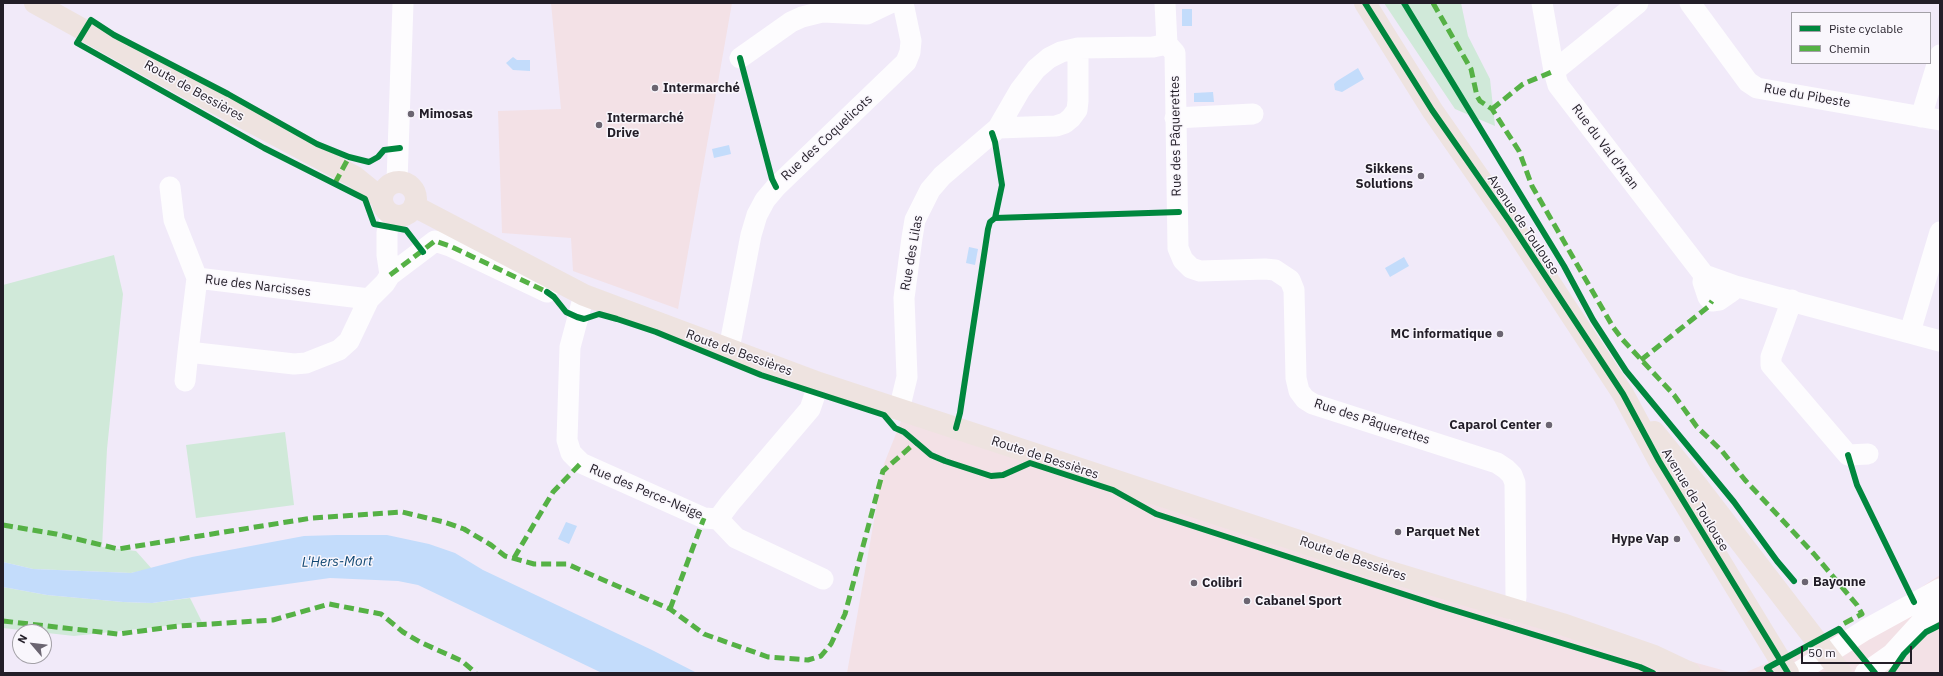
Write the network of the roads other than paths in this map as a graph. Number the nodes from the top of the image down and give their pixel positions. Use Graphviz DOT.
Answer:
graph roads {
  1 [pos="35,3"];
  2 [pos="403,3"];
  3 [pos="890,3"];
  4 [pos="903,3"];
  5 [pos="1165,3"];
  6 [pos="1365,3"];
  7 [pos="1542,3"];
  8 [pos="1638,3"];
  9 [pos="1690,3"];
  10 [pos="1167,44"];
  11 [pos="1078,48"];
  12 [pos="1940,55"];
  13 [pos="740,58"];
  14 [pos="1554,71"];
  15 [pos="1253,114"];
  16 [pos="1175,118"];
  17 [pos="1931,118"];
  18 [pos="998,128"];
  19 [pos="170,187"];
  20 [pos="390,195"];
  21 [pos="414,206"];
  22 [pos="1940,232"];
  23 [pos="390,275"];
  24 [pos="197,278"];
  25 [pos="547,292"];
  26 [pos="584,295"];
  27 [pos="370,298"];
  28 [pos="1792,300"];
  29 [pos="1910,332"];
  30 [pos="1940,341"];
  31 [pos="729,349"];
  32 [pos="188,352"];
  33 [pos="185,381"];
  34 [pos="819,383"];
  35 [pos="1623,394"];
  36 [pos="899,410"];
  37 [pos="1868,454"];
  38 [pos="718,519"];
  39 [pos="823,579"];
  40 [pos="1940,589"];
  41 [pos="1940,607"];
  42 [pos="1514,610"];
  43 [pos="1828,654"];
  44 [pos="1690,673"];
  45 [pos="1788,673"];
  46 [pos="1797,673"];
  47 [pos="1841,673"];
  48 [pos="1865,673"];
  1 -- 20 [label="main road, Route de Bessières"];
  2 -- 20 [label="street"];
  3 -- 13 [label="street"];
  4 -- 31 [label="street, Rue des Coquelicots"];
  5 -- 10 [label="street"];
  6 -- 35 [label="main road, Avenue de Toulouse"];
  7 -- 14 [label="street, Rue du Val d'Aran"];
  8 -- 14 [label="street"];
  9 -- 17 [label="street, Rue du Pibeste"];
  10 -- 11 [label="street, Rue des Lilas"];
  10 -- 16 [label="street, Rue des Pâquerettes"];
  11 -- 18 [label="street, Rue des Lilas"];
  11 -- 18 [label="street"];
  12 -- 17 [label="street"];
  14 -- 28 [label="street, Rue du Val d'Aran"];
  15 -- 16 [label="street"];
  16 -- 42 [label="street, Rue des Pâquerettes"];
  18 -- 36 [label="street, Rue des Lilas"];
  19 -- 24 [label="street"];
  20 -- 21 [label="main road, Route de Bessières"];
  20 -- 21 [label="main road, Route de Bessières"];
  20 -- 23 [label="street"];
  21 -- 26 [label="main road, Route de Bessières"];
  22 -- 29 [label="street"];
  23 -- 25 [label="street"];
  23 -- 27 [label="street"];
  24 -- 27 [label="street, Rue des Narcisses"];
  24 -- 32 [label="street, Rue des Narcisses"];
  26 -- 31 [label="main road, Route de Bessières"];
  26 -- 38 [label="street, Rue des Perce-Neige"];
  27 -- 32 [label="street"];
  28 -- 29 [label="street, Rue du Val d'Aran"];
  28 -- 37 [label="street"];
  29 -- 30 [label="street, Rue du Val d'Aran"];
  31 -- 34 [label="main road, Route de Bessières"];
  32 -- 33 [label="street, Rue des Narcisses"];
  34 -- 36 [label="main road, Route de Bessières"];
  34 -- 38 [label="street, Rue des Perce-Neige"];
  35 -- 43 [label="main road, Avenue de Toulouse"];
  35 -- 45 [label="main road, Avenue de Toulouse"];
  36 -- 42 [label="main road, Route de Bessières"];
  38 -- 39 [label="street, Rue des Perce-Neige"];
  40 -- 43 [label="street"];
  41 -- 48 [label="street"];
  42 -- 44 [label="main road, Route de Bessières"];
  43 -- 46 [label="street"];
  43 -- 47 [label="main road, Avenue de Toulouse"];
}
